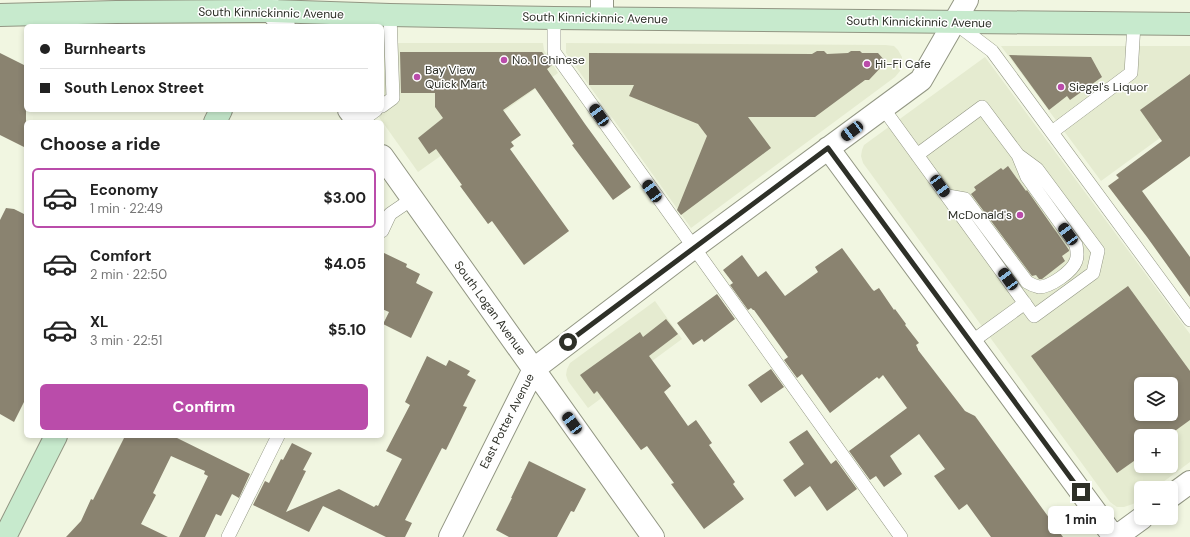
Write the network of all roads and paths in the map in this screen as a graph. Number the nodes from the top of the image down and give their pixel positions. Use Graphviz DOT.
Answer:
graph roads {
  1 [pos="966,0"];
  2 [pos="116,6"];
  3 [pos="59,7"];
  4 [pos="602,9"];
  5 [pos="0,15"];
  6 [pos="390,15"];
  7 [pos="271,16"];
  8 [pos="554,18"];
  9 [pos="954,22"];
  10 [pos="1134,24"];
  11 [pos="1190,24"];
  12 [pos="384,105"];
  13 [pos="882,108"];
  14 [pos="351,112"];
  15 [pos="373,112"];
  16 [pos="357,120"];
  17 [pos="362,120"];
  18 [pos="1052,132"];
  19 [pos="828,148"];
  20 [pos="917,155"];
  21 [pos="1018,155"];
  22 [pos="384,159"];
  23 [pos="948,196"];
  24 [pos="412,199"];
  25 [pos="384,227"];
  26 [pos="693,248"];
  27 [pos="1025,303"];
  28 [pos="1190,320"];
  29 [pos="970,343"];
  30 [pos="534,369"];
  31 [pos="55,438"];
  32 [pos="277,438"];
  33 [pos="1190,482"];
  34 [pos="1178,491"];
  35 [pos="1134,524"];
  36 [pos="5,537"];
  37 [pos="228,537"];
  38 [pos="450,537"];
  39 [pos="653,537"];
  40 [pos="901,537"];
  41 [pos="1115,537"];
  1 -- 9 [label="street, East Potter Avenue"];
  2 -- 3 [label="main road, South Kinnickinnic Avenue"];
  2 -- 7 [label="main road, South Kinnickinnic Avenue"];
  3 -- 5 [label="main road, South Kinnickinnic Avenue"];
  4 -- 8 [label="main road, South Kinnickinnic Avenue"];
  4 -- 9 [label="main road, South Kinnickinnic Avenue"];
  6 -- 7 [label="main road, South Kinnickinnic Avenue"];
  6 -- 8 [label="main road, South Kinnickinnic Avenue"];
  6 -- 12 [label="lane"];
  8 -- 26 [label="lane"];
  9 -- 10 [label="main road, South Kinnickinnic Avenue"];
  9 -- 13 [label="street, East Potter Avenue"];
  9 -- 18 [label="lane"];
  10 -- 11 [label="main road, South Kinnickinnic Avenue"];
  10 -- 18 [label="lane"];
  13 -- 19 [label="street, East Potter Avenue"];
  13 -- 20 [label="lane"];
  14 -- 16 [label="street"];
  15 -- 17 [label="lane"];
  18 -- 28 [label="lane"];
  19 -- 26 [label="street, East Potter Avenue"];
  19 -- 29 [label="street"];
  20 -- 21 [label="lane"];
  20 -- 23 [label="lane"];
  21 -- 23 [label="lane"];
  21 -- 27 [label="lane"];
  22 -- 24 [label="street, South Logan Avenue"];
  23 -- 27 [label="lane"];
  24 -- 25 [label="lane"];
  24 -- 30 [label="street, South Logan Avenue"];
  26 -- 30 [label="street, East Potter Avenue"];
  26 -- 40 [label="lane"];
  27 -- 29 [label="lane"];
  29 -- 41 [label="street"];
  30 -- 38 [label="street, East Potter Avenue"];
  30 -- 39 [label="street, South Logan Avenue"];
  31 -- 36 [label="main road"];
  32 -- 37 [label="lane"];
  33 -- 34 [label="street"];
  35 -- 41 [label="street"];
}
